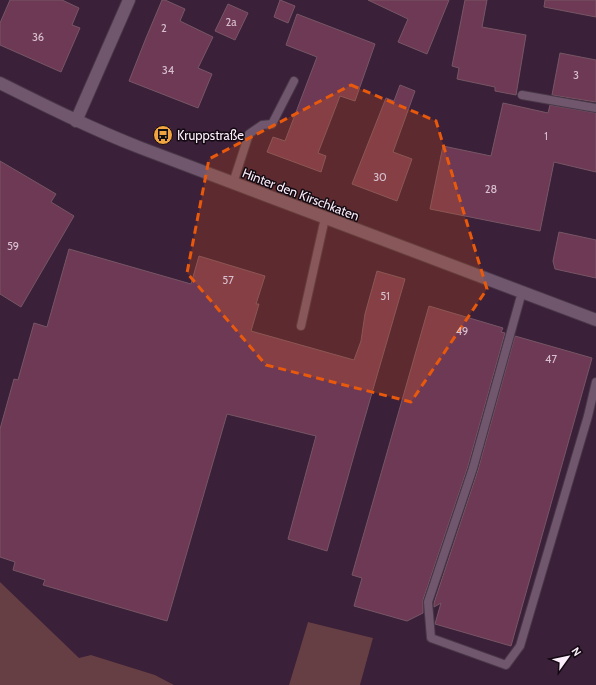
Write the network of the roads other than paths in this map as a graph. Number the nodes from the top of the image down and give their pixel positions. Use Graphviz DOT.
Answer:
graph roads {
  1 [pos="129,0"];
  2 [pos="294,81"];
  3 [pos="0,83"];
  4 [pos="522,95"];
  5 [pos="596,108"];
  6 [pos="76,121"];
  7 [pos="233,183"];
  8 [pos="325,218"];
  9 [pos="522,292"];
  10 [pos="596,320"];
  11 [pos="301,326"];
  12 [pos="596,382"];
  1 -- 6 [label="street"];
  2 -- 7 [label="lane"];
  3 -- 6 [label="street, Hinter den Kirschkaten"];
  4 -- 5 [label="lane"];
  6 -- 7 [label="street, Hinter den Kirschkaten"];
  7 -- 8 [label="street, Hinter den Kirschkaten"];
  8 -- 9 [label="street, Hinter den Kirschkaten"];
  8 -- 11 [label="lane"];
  9 -- 10 [label="street, Hinter den Kirschkaten"];
  9 -- 12 [label="lane"];
}
